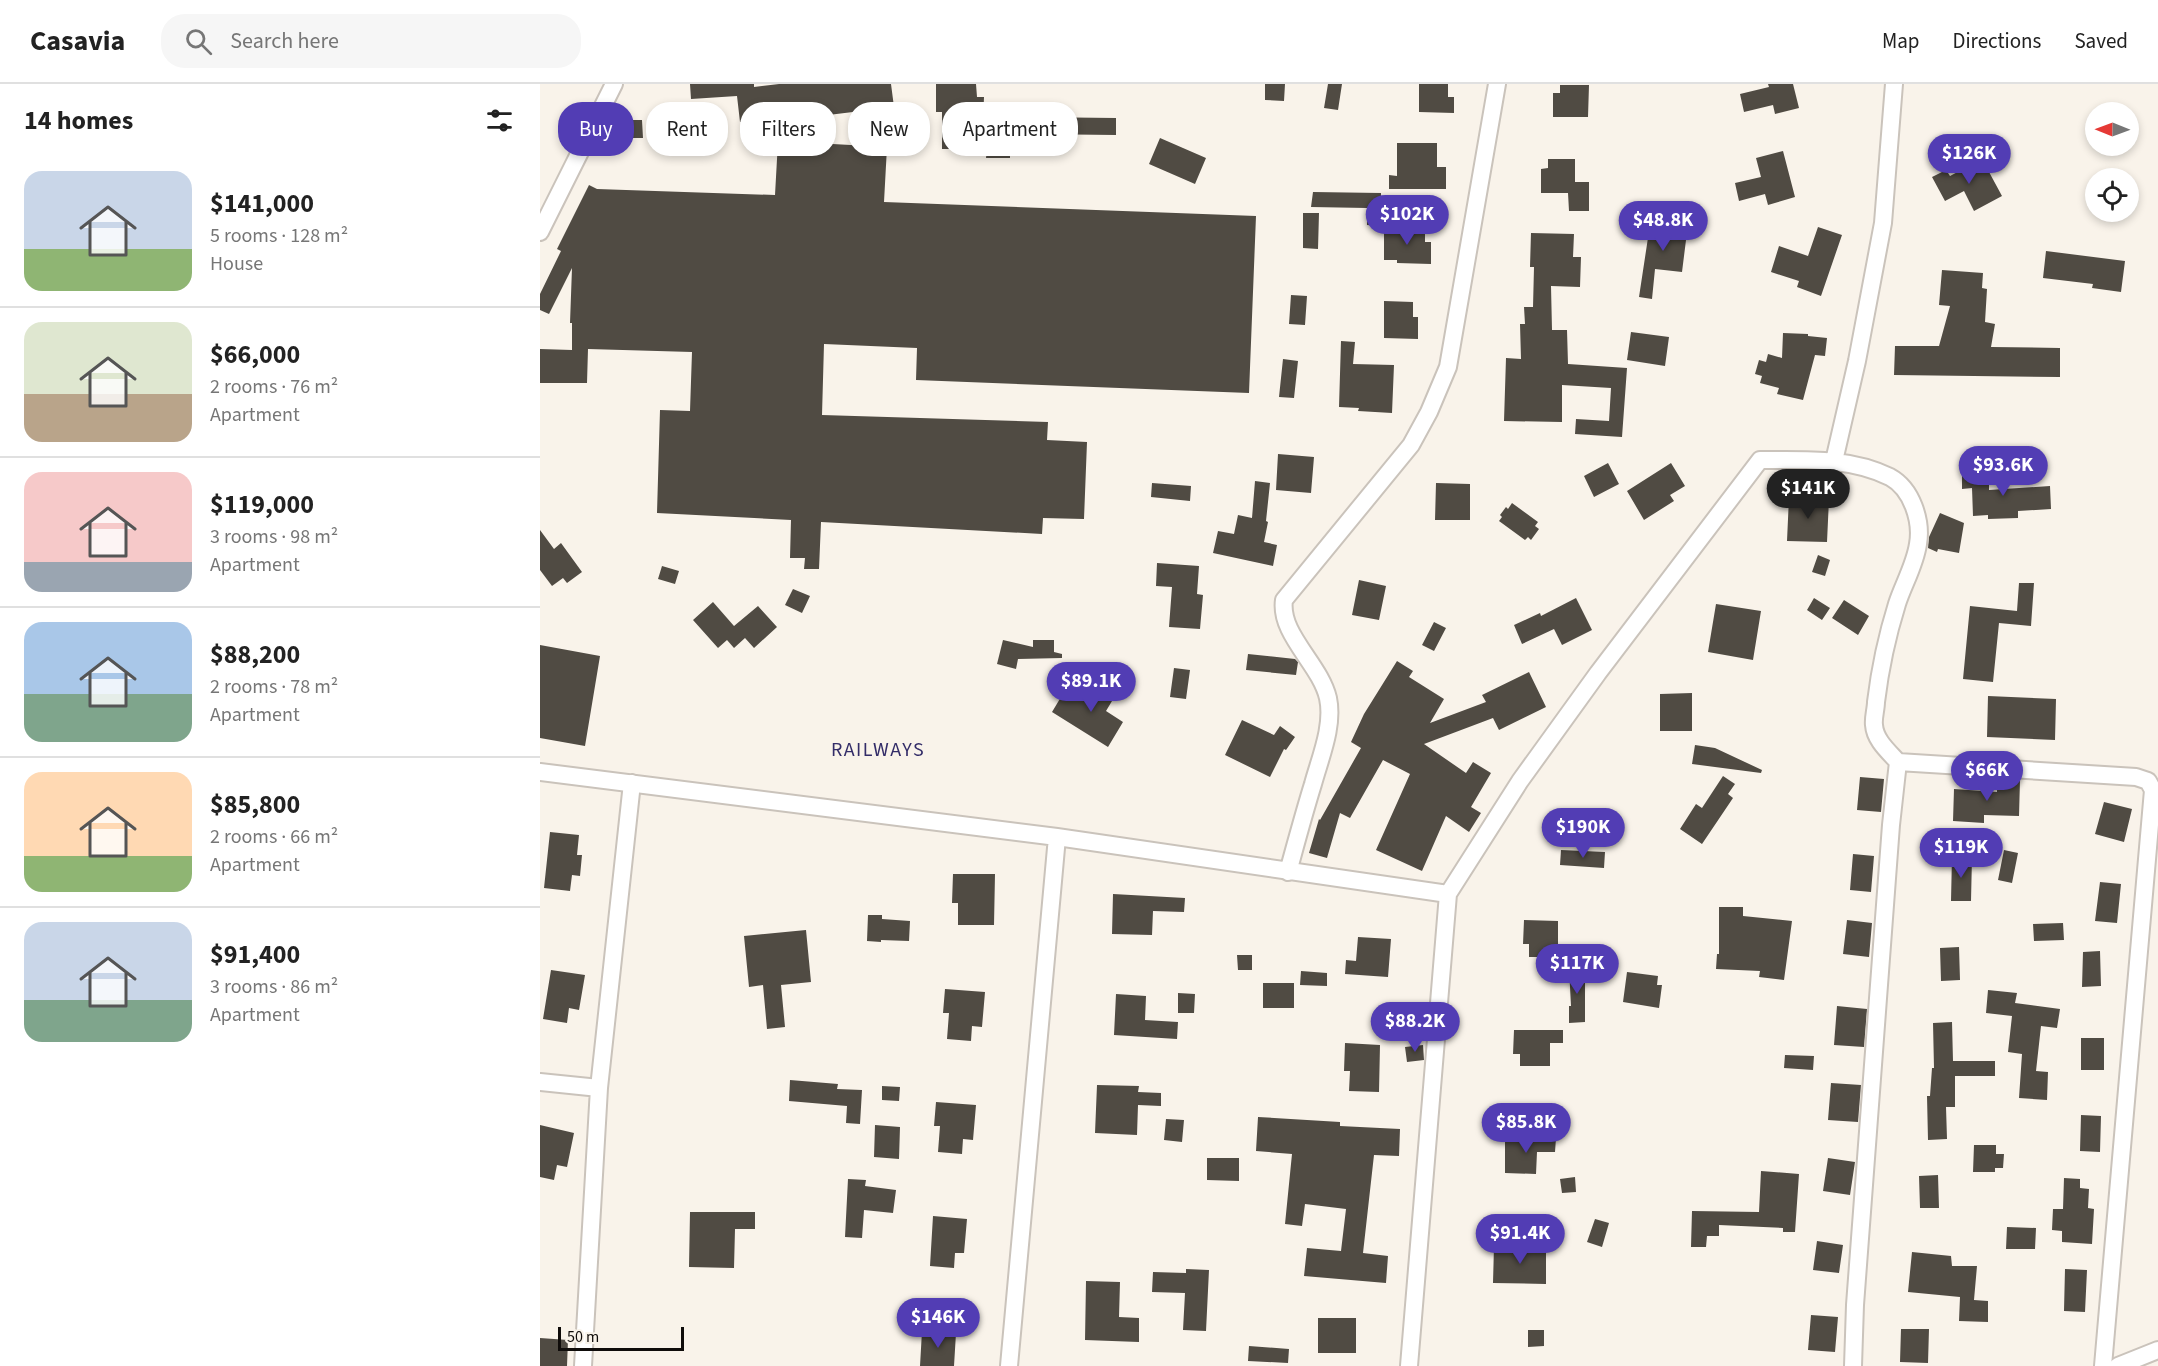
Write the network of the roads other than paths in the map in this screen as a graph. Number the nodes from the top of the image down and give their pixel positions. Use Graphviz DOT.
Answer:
graph roads {
  1 [pos="614,84"];
  2 [pos="1497,84"];
  3 [pos="1894,84"];
  4 [pos="540,232"];
  5 [pos="1834,461"];
  6 [pos="1898,762"];
  7 [pos="540,772"];
  8 [pos="632,783"];
  9 [pos="1057,837"];
  10 [pos="1288,872"];
  11 [pos="1448,894"];
  12 [pos="540,1083"];
  13 [pos="599,1088"];
  14 [pos="2158,1350"];
  15 [pos="583,1366"];
  16 [pos="1009,1366"];
  17 [pos="1408,1366"];
  18 [pos="1853,1366"];
  19 [pos="2103,1366"];
  20 [pos="2118,1366"];
  1 -- 4 [label="street"];
  2 -- 10 [label="street"];
  3 -- 5 [label="street"];
  5 -- 6 [label="street"];
  5 -- 11 [label="street"];
  6 -- 18 [label="street"];
  6 -- 19 [label="street"];
  7 -- 8 [label="street"];
  8 -- 9 [label="street"];
  8 -- 13 [label="street"];
  9 -- 10 [label="street"];
  9 -- 16 [label="street"];
  10 -- 11 [label="street"];
  11 -- 17 [label="street"];
  12 -- 13 [label="street"];
  13 -- 15 [label="street"];
  14 -- 20 [label="street"];
}
